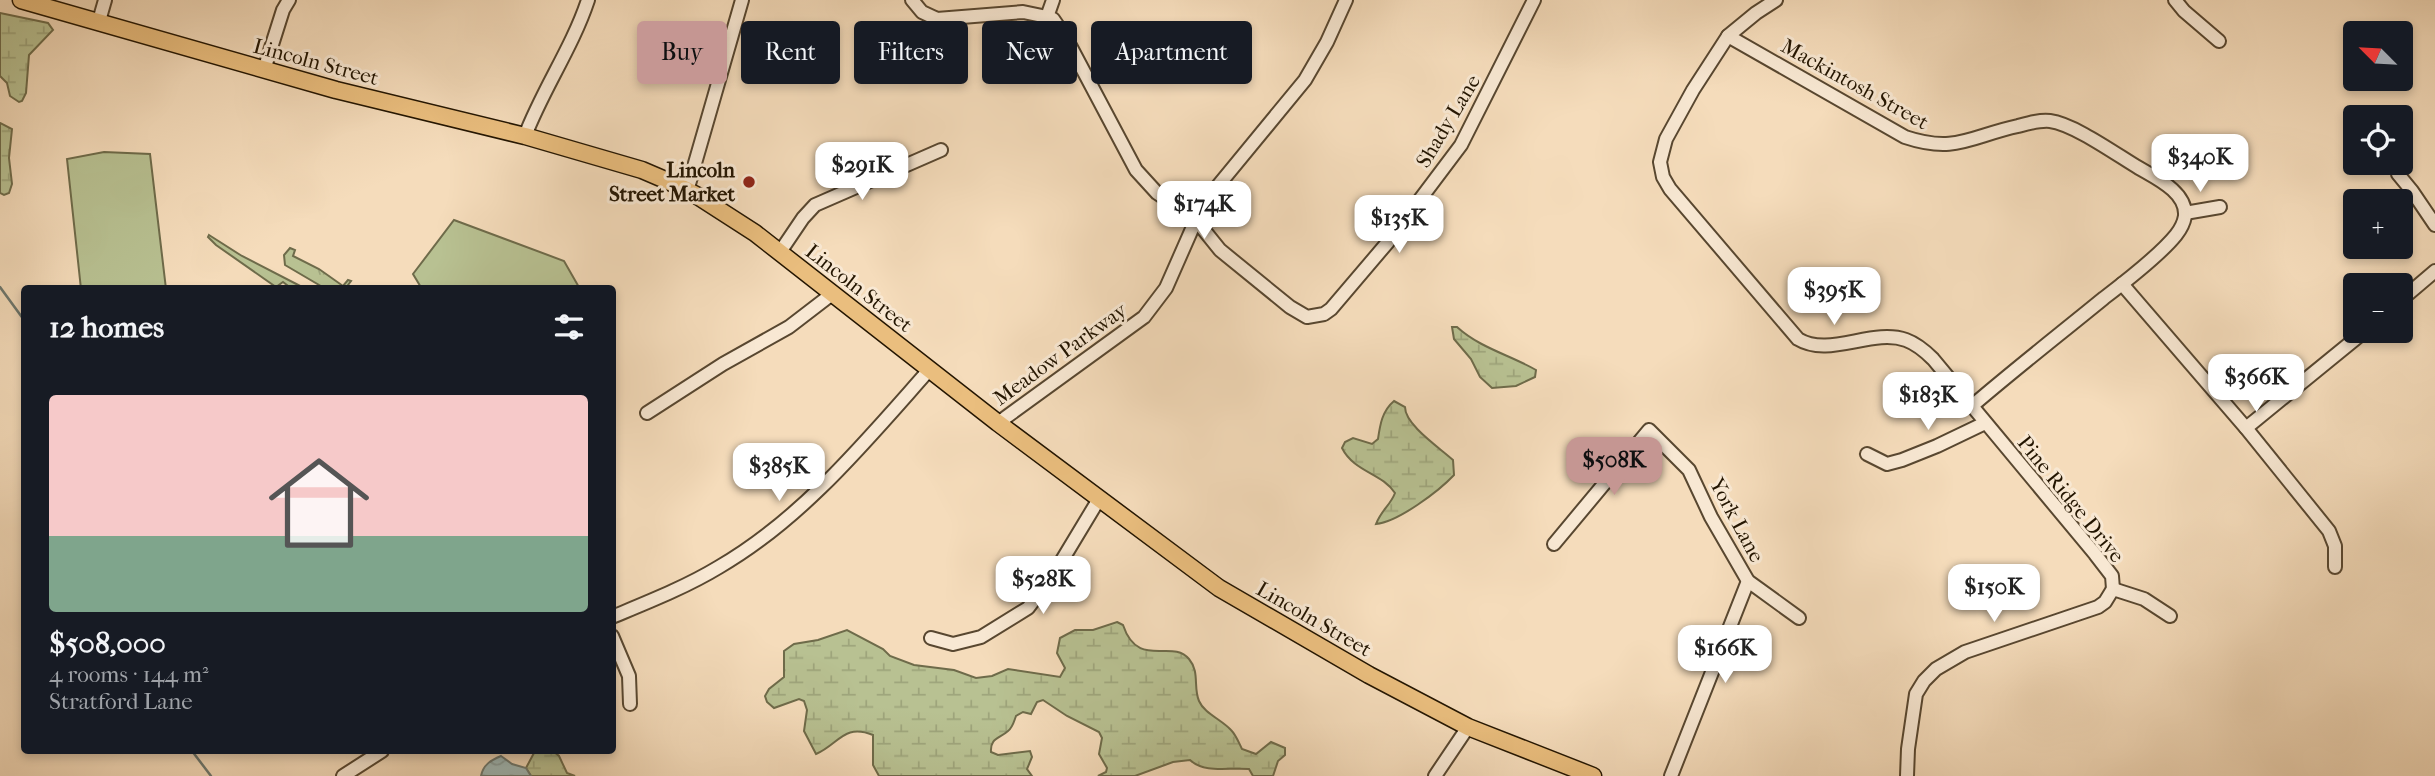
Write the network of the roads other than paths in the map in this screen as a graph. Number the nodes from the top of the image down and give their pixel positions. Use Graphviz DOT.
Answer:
graph roads {
  1 [pos="21,0"];
  2 [pos="106,0"];
  3 [pos="289,0"];
  4 [pos="588,0"];
  5 [pos="742,0"];
  6 [pos="912,0"];
  7 [pos="1053,0"];
  8 [pos="1346,0"];
  9 [pos="1534,0"];
  10 [pos="1776,0"];
  11 [pos="2175,0"];
  12 [pos="1047,17"];
  13 [pos="99,21"];
  14 [pos="1728,36"];
  15 [pos="2219,41"];
  16 [pos="264,70"];
  17 [pos="525,136"];
  18 [pos="941,150"];
  19 [pos="2399,175"];
  20 [pos="687,191"];
  21 [pos="2220,207"];
  22 [pos="2185,213"];
  23 [pos="1195,219"];
  24 [pos="2435,225"];
  25 [pos="780,252"];
  26 [pos="2435,271"];
  27 [pos="2122,284"];
  28 [pos="2413,290"];
  29 [pos="832,293"];
  30 [pos="2350,343"];
  31 [pos="929,370"];
  32 [pos="1972,406"];
  33 [pos="647,413"];
  34 [pos="998,423"];
  35 [pos="1985,423"];
  36 [pos="2246,428"];
  37 [pos="1867,454"];
  38 [pos="1099,499"];
  39 [pos="1554,544"];
  40 [pos="2334,567"];
  41 [pos="1748,582"];
  42 [pos="2113,589"];
  43 [pos="616,615"];
  44 [pos="2170,616"];
  45 [pos="1799,618"];
  46 [pos="931,638"];
  47 [pos="616,645"];
  48 [pos="630,704"];
  49 [pos="1468,727"];
  50 [pos="378,754"];
  51 [pos="350,774"];
  52 [pos="1435,776"];
  53 [pos="1593,776"];
  54 [pos="1671,776"];
  55 [pos="1907,776"];
  1 -- 13 [label="main road, Lincoln Street"];
  2 -- 13 [label="street"];
  3 -- 16 [label="street"];
  4 -- 17 [label="street"];
  5 -- 20 [label="street"];
  6 -- 12 [label="street"];
  7 -- 12 [label="street"];
  8 -- 23 [label="street, Meadow Parkway"];
  9 -- 23 [label="street, Shady Lane"];
  10 -- 14 [label="street, Pine Ridge Drive"];
  11 -- 15 [label="street"];
  12 -- 23 [label="street, Shady Lane"];
  13 -- 16 [label="main road, Lincoln Street"];
  14 -- 22 [label="street, Mackintosh Street"];
  14 -- 32 [label="street, Pine Ridge Drive"];
  16 -- 17 [label="main road, Lincoln Street"];
  17 -- 20 [label="main road, Lincoln Street"];
  18 -- 25 [label="street"];
  19 -- 24 [label="street"];
  20 -- 25 [label="main road, Lincoln Street"];
  21 -- 22 [label="street"];
  22 -- 27 [label="street"];
  23 -- 34 [label="street, Meadow Parkway"];
  25 -- 29 [label="main road, Lincoln Street"];
  26 -- 28 [label="street"];
  27 -- 32 [label="street"];
  27 -- 36 [label="street"];
  29 -- 31 [label="main road, Lincoln Street"];
  29 -- 33 [label="street"];
  30 -- 36 [label="street"];
  31 -- 34 [label="main road, Lincoln Street"];
  31 -- 43 [label="street"];
  32 -- 35 [label="street, Pine Ridge Drive"];
  34 -- 38 [label="main road, Lincoln Street"];
  35 -- 37 [label="street"];
  35 -- 42 [label="street, Pine Ridge Drive"];
  36 -- 40 [label="street"];
  38 -- 46 [label="street"];
  38 -- 49 [label="main road, Lincoln Street"];
  39 -- 41 [label="street, York Lane"];
  41 -- 45 [label="street, York Lane"];
  41 -- 54 [label="street"];
  42 -- 44 [label="street"];
  42 -- 55 [label="street"];
  47 -- 48 [label="street"];
  49 -- 52 [label="street"];
  49 -- 53 [label="main road, Lincoln Street"];
  50 -- 51 [label="street"];
}
